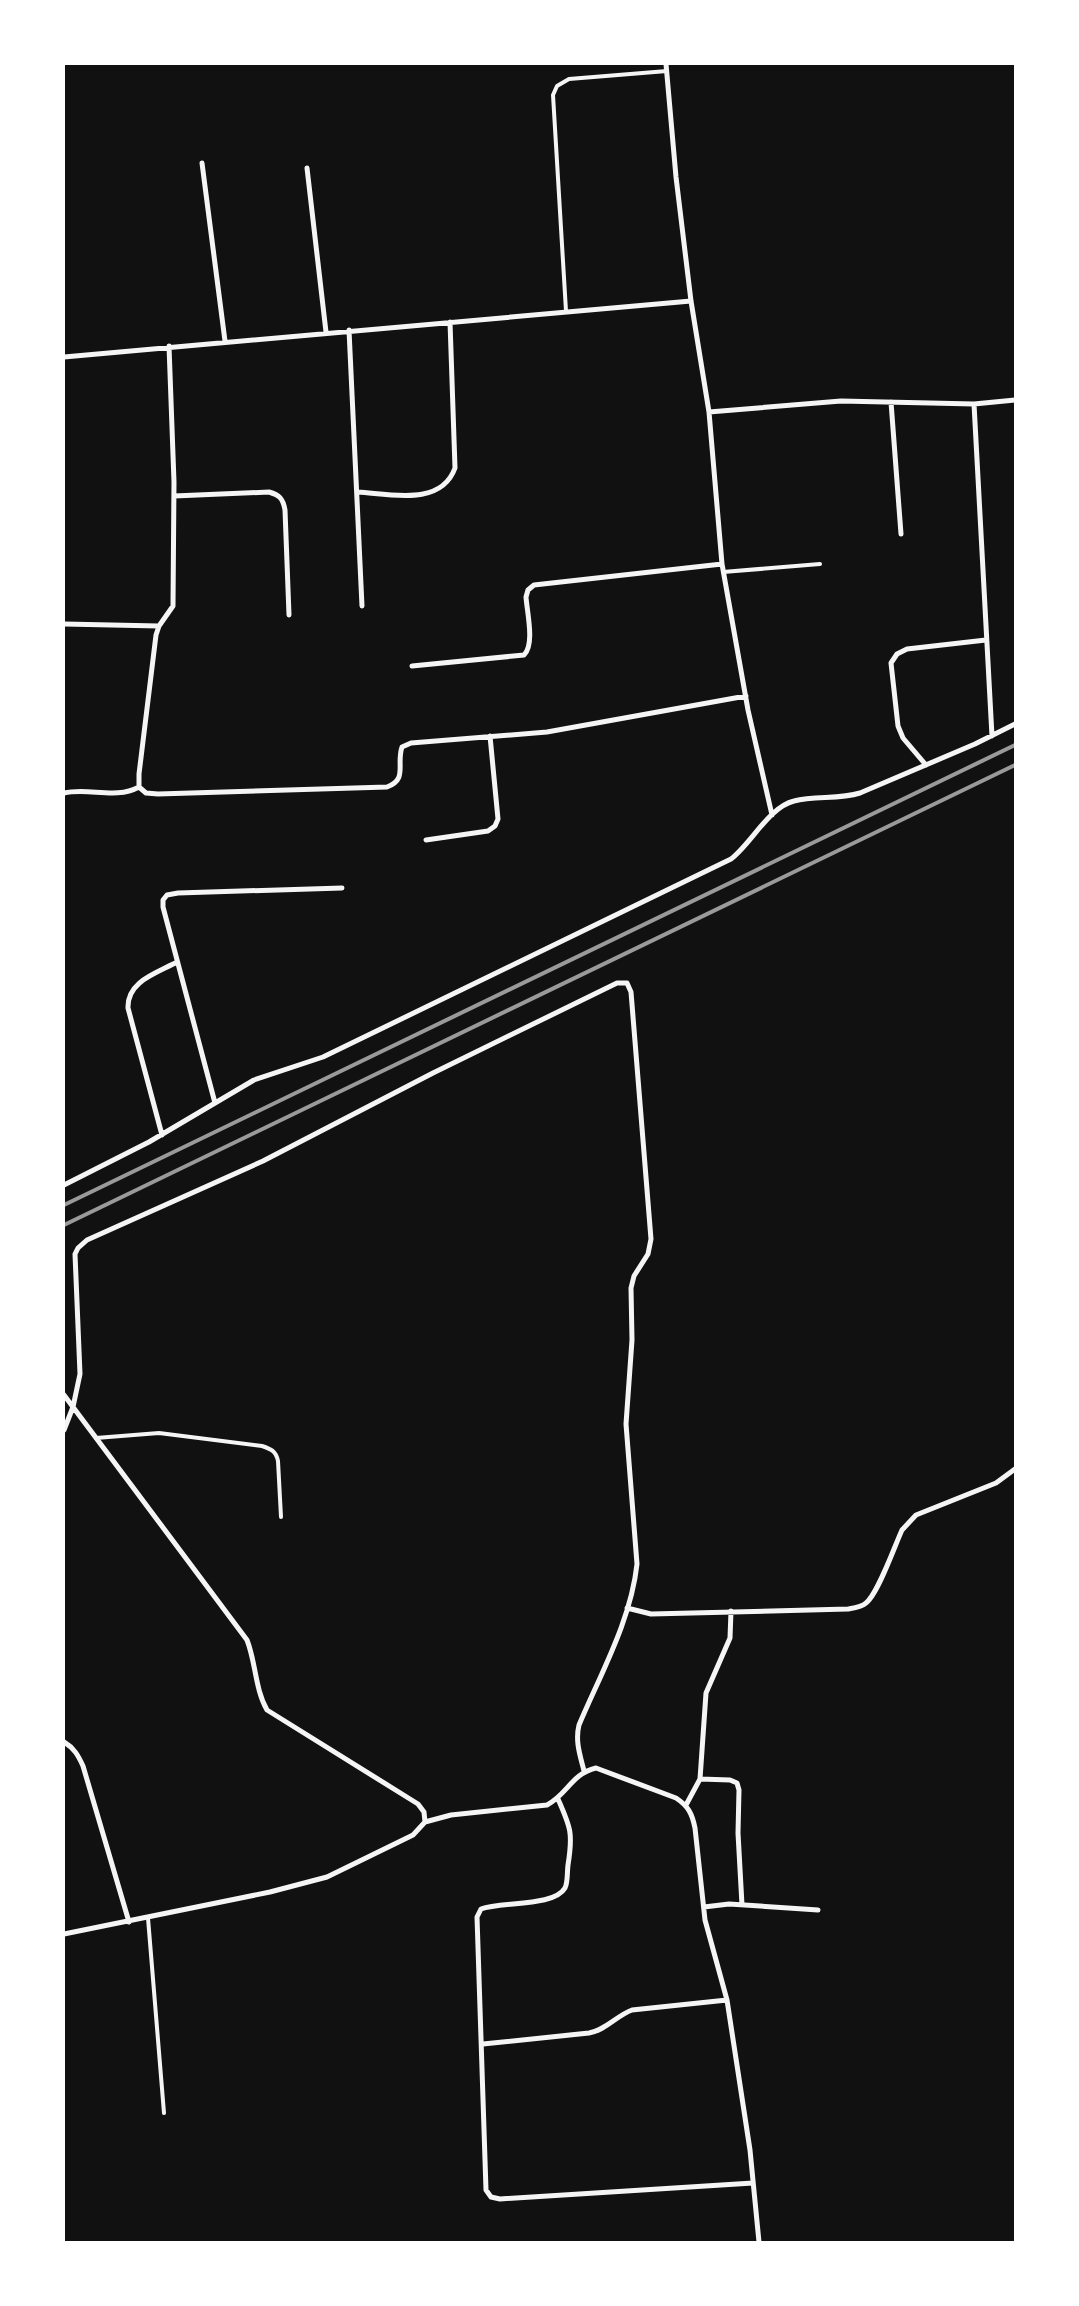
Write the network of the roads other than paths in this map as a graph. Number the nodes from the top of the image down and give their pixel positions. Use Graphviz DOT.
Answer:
graph roads {
  1 [pos="666,64"];
  2 [pos="667,71"];
  3 [pos="202,163"];
  4 [pos="307,168"];
  5 [pos="691,300"];
  6 [pos="566,312"];
  7 [pos="450,322"];
  8 [pos="349,330"];
  9 [pos="326,332"];
  10 [pos="225,341"];
  11 [pos="169,346"];
  12 [pos="64,357"];
  13 [pos="1015,400"];
  14 [pos="891,402"];
  15 [pos="974,404"];
  16 [pos="709,412"];
  17 [pos="358,492"];
  18 [pos="174,496"];
  19 [pos="901,534"];
  20 [pos="722,564"];
  21 [pos="820,564"];
  22 [pos="723,572"];
  23 [pos="362,606"];
  24 [pos="289,615"];
  25 [pos="64,624"];
  26 [pos="159,626"];
  27 [pos="986,640"];
  28 [pos="412,666"];
  29 [pos="746,696"];
  30 [pos="1015,724"];
  31 [pos="490,736"];
  32 [pos="992,736"];
  33 [pos="926,765"];
  34 [pos="139,787"];
  35 [pos="64,793"];
  36 [pos="772,815"];
  37 [pos="426,840"];
  38 [pos="342,888"];
  39 [pos="177,962"];
  40 [pos="215,1103"];
  41 [pos="162,1134"];
  42 [pos="64,1185"];
  43 [pos="64,1395"];
  44 [pos="73,1407"];
  45 [pos="64,1430"];
  46 [pos="96,1438"];
  47 [pos="1015,1469"];
  48 [pos="281,1517"];
  49 [pos="627,1608"];
  50 [pos="730,1611"];
  51 [pos="64,1742"];
  52 [pos="584,1771"];
  53 [pos="700,1779"];
  54 [pos="558,1799"];
  55 [pos="686,1804"];
  56 [pos="424,1822"];
  57 [pos="742,1905"];
  58 [pos="704,1908"];
  59 [pos="818,1910"];
  60 [pos="148,1918"];
  61 [pos="129,1922"];
  62 [pos="64,1934"];
  63 [pos="727,2000"];
  64 [pos="483,2044"];
  65 [pos="164,2113"];
  66 [pos="752,2183"];
  67 [pos="759,2242"];
  1 -- 2 [label="street"];
  2 -- 5 [label="street"];
  2 -- 6 [label="lane"];
  3 -- 10 [label="street"];
  4 -- 9 [label="street"];
  5 -- 6 [label="street"];
  5 -- 16 [label="street"];
  6 -- 7 [label="street"];
  7 -- 8 [label="street"];
  7 -- 17 [label="street"];
  8 -- 9 [label="street"];
  8 -- 17 [label="street"];
  9 -- 10 [label="street"];
  10 -- 11 [label="street"];
  11 -- 12 [label="street"];
  11 -- 18 [label="street"];
  13 -- 15 [label="street"];
  14 -- 15 [label="street"];
  14 -- 16 [label="street"];
  14 -- 19 [label="street"];
  15 -- 27 [label="street"];
  16 -- 20 [label="street"];
  17 -- 23 [label="street"];
  18 -- 24 [label="street"];
  18 -- 26 [label="street"];
  20 -- 22 [label="street"];
  20 -- 28 [label="street"];
  21 -- 22 [label="lane"];
  22 -- 29 [label="street"];
  25 -- 26 [label="street"];
  26 -- 34 [label="street"];
  27 -- 32 [label="street"];
  27 -- 33 [label="street"];
  29 -- 31 [label="street"];
  29 -- 36 [label="street"];
  30 -- 32 [label="street"];
  31 -- 34 [label="street"];
  31 -- 37 [label="street"];
  32 -- 33 [label="street"];
  33 -- 36 [label="street"];
  34 -- 35 [label="street"];
  36 -- 40 [label="street"];
  38 -- 39 [label="street"];
  39 -- 40 [label="street"];
  39 -- 41 [label="street"];
  40 -- 41 [label="street"];
  41 -- 42 [label="street"];
  43 -- 44 [label="street"];
  44 -- 45 [label="street"];
  44 -- 46 [label="street"];
  44 -- 49 [label="street"];
  46 -- 48 [label="lane"];
  46 -- 56 [label="street"];
  47 -- 50 [label="street"];
  49 -- 50 [label="street"];
  49 -- 52 [label="street"];
  50 -- 53 [label="street"];
  51 -- 61 [label="street"];
  52 -- 54 [label="street"];
  52 -- 55 [label="street"];
  53 -- 55 [label="street"];
  53 -- 57 [label="street"];
  54 -- 56 [label="street"];
  54 -- 64 [label="street"];
  55 -- 58 [label="street"];
  56 -- 60 [label="street"];
  57 -- 58 [label="street"];
  57 -- 59 [label="street"];
  58 -- 63 [label="street"];
  60 -- 61 [label="street"];
  60 -- 65 [label="lane"];
  61 -- 62 [label="street"];
  63 -- 64 [label="street"];
  63 -- 66 [label="street"];
  64 -- 66 [label="street"];
  66 -- 67 [label="street"];
}
